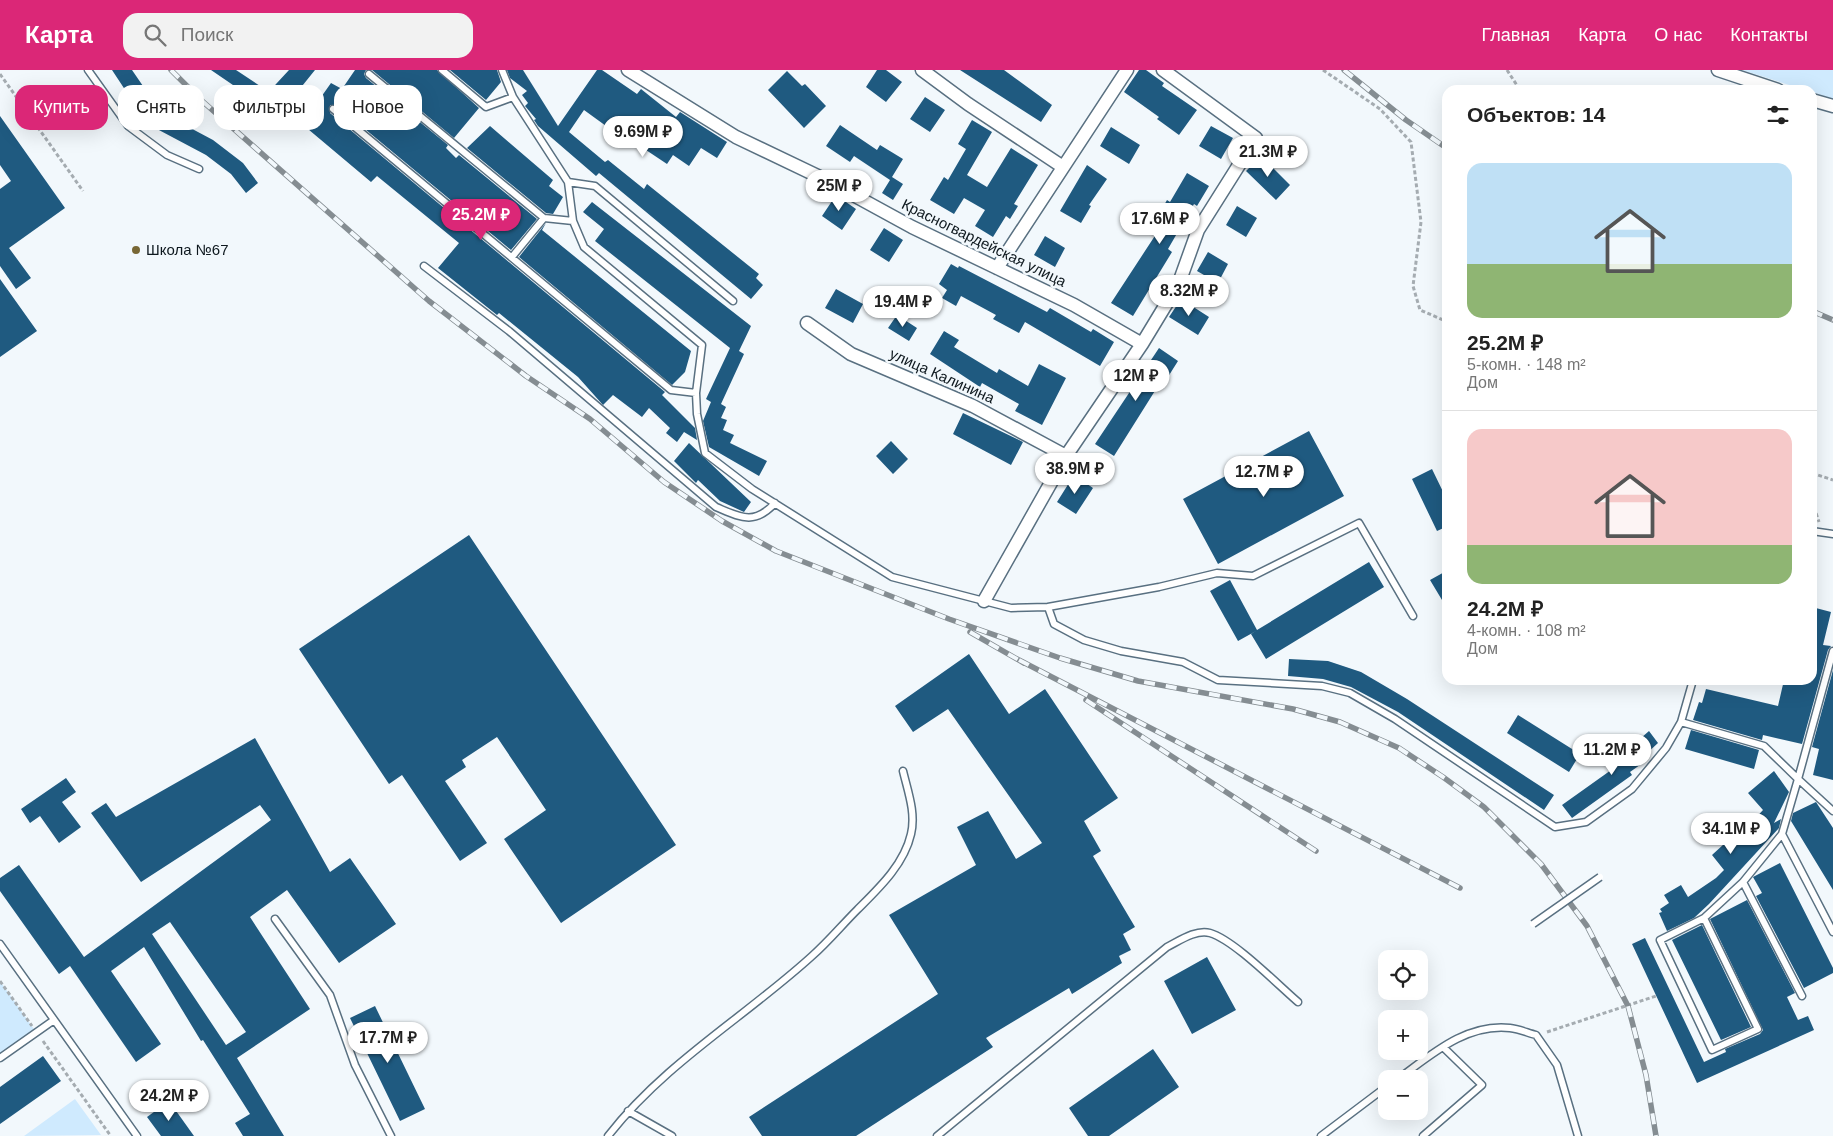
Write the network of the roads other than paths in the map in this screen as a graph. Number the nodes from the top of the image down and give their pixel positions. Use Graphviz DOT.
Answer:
graph roads {
  1 [pos="88,70"];
  2 [pos="442,70"];
  3 [pos="502,70"];
  4 [pos="628,70"];
  5 [pos="922,70"];
  6 [pos="1127,70"];
  7 [pos="1163,70"];
  8 [pos="1718,70"];
  9 [pos="369,74"];
  10 [pos="1763,85"];
  11 [pos="513,97"];
  12 [pos="1817,101"];
  13 [pos="1833,106"];
  14 [pos="333,109"];
  15 [pos="1063,167"];
  16 [pos="198,169"];
  17 [pos="568,182"];
  18 [pos="544,218"];
  19 [pos="574,221"];
  20 [pos="512,257"];
  21 [pos="424,266"];
  22 [pos="997,268"];
  23 [pos="734,301"];
  24 [pos="807,323"];
  25 [pos="1142,344"];
  26 [pos="696,394"];
  27 [pos="1066,456"];
  28 [pos="775,503"];
  29 [pos="1817,532"];
  30 [pos="1833,534"];
  31 [pos="984,601"];
  32 [pos="1048,607"];
  33 [pos="1412,616"];
  34 [pos="1833,651"];
  35 [pos="1691,685"];
  36 [pos="1680,722"];
  37 [pos="902,771"];
  38 [pos="1798,779"];
  39 [pos="1833,811"];
  40 [pos="1782,834"];
  41 [pos="1600,877"];
  42 [pos="1743,882"];
  43 [pos="1704,918"];
  44 [pos="275,919"];
  45 [pos="1533,924"];
  46 [pos="1833,932"];
  47 [pos="0,944"];
  48 [pos="1802,996"];
  49 [pos="1298,1002"];
  50 [pos="54,1020"];
  51 [pos="1442,1047"];
  52 [pos="0,1058"];
  53 [pos="1410,1070"];
  54 [pos="1378,1093"];
  55 [pos="628,1111"];
  56 [pos="137,1136"];
  57 [pos="391,1136"];
  58 [pos="608,1136"];
  59 [pos="672,1136"];
  60 [pos="936,1136"];
  61 [pos="1321,1136"];
  62 [pos="1423,1136"];
  63 [pos="1578,1136"];
  1 -- 16 [label="lane"];
  2 -- 11 [label="lane"];
  3 -- 11 [label="lane"];
  4 -- 22 [label="street, Красногвардейская улица"];
  5 -- 15 [label="street"];
  6 -- 15 [label="street"];
  7 -- 25 [label="street"];
  8 -- 10 [label="street"];
  9 -- 18 [label="lane"];
  11 -- 17 [label="lane"];
  12 -- 13 [label="street"];
  14 -- 20 [label="lane"];
  15 -- 22 [label="street"];
  17 -- 19 [label="lane"];
  17 -- 23 [label="lane"];
  18 -- 19 [label="lane"];
  18 -- 20 [label="lane"];
  19 -- 26 [label="lane"];
  20 -- 26 [label="lane"];
  21 -- 28 [label="lane"];
  22 -- 25 [label="street, Красногвардейская улица"];
  24 -- 27 [label="street, улица Калинина"];
  25 -- 27 [label="street"];
  26 -- 28 [label="lane"];
  27 -- 31 [label="street"];
  28 -- 31 [label="lane"];
  29 -- 30 [label="lane"];
  31 -- 32 [label="lane"];
  32 -- 33 [label="lane"];
  32 -- 36 [label="lane"];
  34 -- 38 [label="lane"];
  35 -- 36 [label="lane"];
  36 -- 38 [label="lane"];
  37 -- 55 [label="lane"];
  38 -- 39 [label="lane"];
  38 -- 40 [label="lane"];
  40 -- 42 [label="lane"];
  40 -- 46 [label="lane"];
  41 -- 45 [label="lane, bridge"];
  42 -- 43 [label="lane"];
  42 -- 48 [label="lane"];
  43 -- 43 [label="lane"];
  44 -- 57 [label="lane"];
  47 -- 50 [label="lane"];
  49 -- 60 [label="lane"];
  50 -- 52 [label="lane"];
  50 -- 56 [label="lane"];
  51 -- 53 [label="lane"];
  51 -- 62 [label="lane"];
  51 -- 63 [label="lane"];
  54 -- 61 [label="lane"];
  55 -- 58 [label="lane"];
  55 -- 59 [label="lane"];
}
